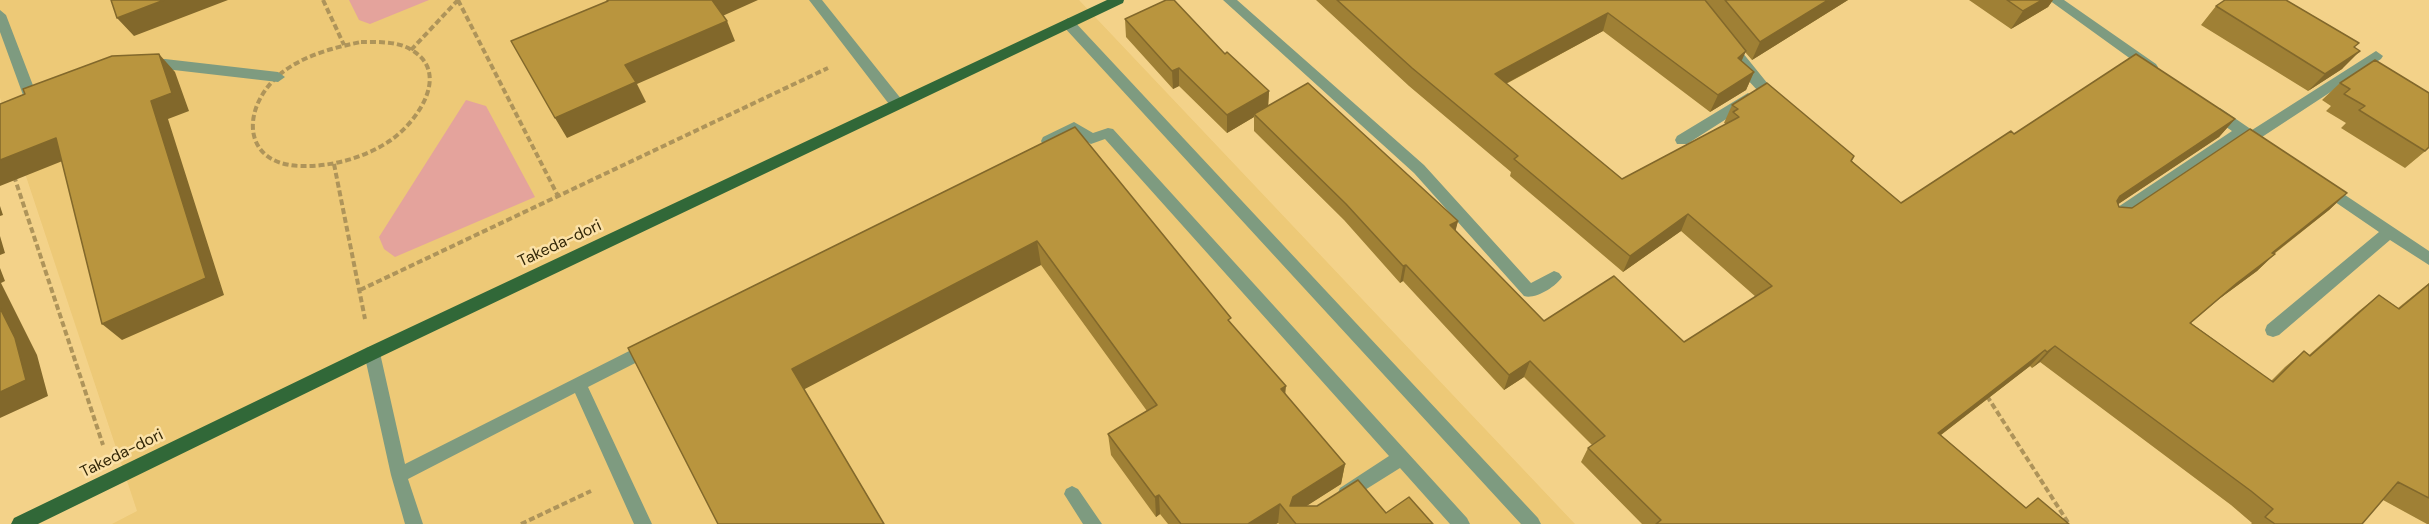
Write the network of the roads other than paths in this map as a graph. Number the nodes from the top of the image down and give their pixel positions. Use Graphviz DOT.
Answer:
graph roads {
  1 [pos="815,0"];
  2 [pos="1118,0"];
  3 [pos="1229,0"];
  4 [pos="2067,2"];
  5 [pos="0,15"];
  6 [pos="1068,23"];
  7 [pos="1721,35"];
  8 [pos="2376,56"];
  9 [pos="132,66"];
  10 [pos="2164,76"];
  11 [pos="278,77"];
  12 [pos="50,88"];
  13 [pos="1763,88"];
  14 [pos="2203,103"];
  15 [pos="897,105"];
  16 [pos="1790,109"];
  17 [pos="2247,134"];
  18 [pos="1682,140"];
  19 [pos="1032,149"];
  20 [pos="2271,151"];
  21 [pos="2311,178"];
  22 [pos="2111,219"];
  23 [pos="2389,232"];
  24 [pos="2429,259"];
  25 [pos="1554,277"];
  26 [pos="2273,330"];
  27 [pos="663,341"];
  28 [pos="372,352"];
  29 [pos="579,385"];
  30 [pos="1401,458"];
  31 [pos="399,475"];
  32 [pos="1072,494"];
  33 [pos="1336,500"];
  34 [pos="20,524"];
  35 [pos="414,524"];
  36 [pos="643,524"];
  37 [pos="1093,524"];
  38 [pos="1461,524"];
  39 [pos="1532,524"];
  1 -- 15 [label="street"];
  2 -- 6 [label="main road, Takeda-dori"];
  3 -- 25 [label="street"];
  4 -- 10 [label="street"];
  5 -- 12 [label="street"];
  6 -- 15 [label="main road, Takeda-dori"];
  6 -- 39 [label="street"];
  7 -- 13 [label="street"];
  8 -- 17 [label="street"];
  9 -- 11 [label="street"];
  13 -- 16 [label="street"];
  13 -- 18 [label="street"];
  14 -- 17 [label="street"];
  15 -- 28 [label="main road, Takeda-dori"];
  17 -- 20 [label="street"];
  17 -- 22 [label="street"];
  19 -- 30 [label="street"];
  21 -- 23 [label="street"];
  23 -- 24 [label="street"];
  23 -- 26 [label="street"];
  27 -- 29 [label="street"];
  28 -- 31 [label="street"];
  28 -- 34 [label="main road, Takeda-dori"];
  29 -- 31 [label="street"];
  29 -- 36 [label="street"];
  30 -- 33 [label="street"];
  30 -- 38 [label="street"];
  31 -- 35 [label="street"];
  32 -- 37 [label="street"];
}
